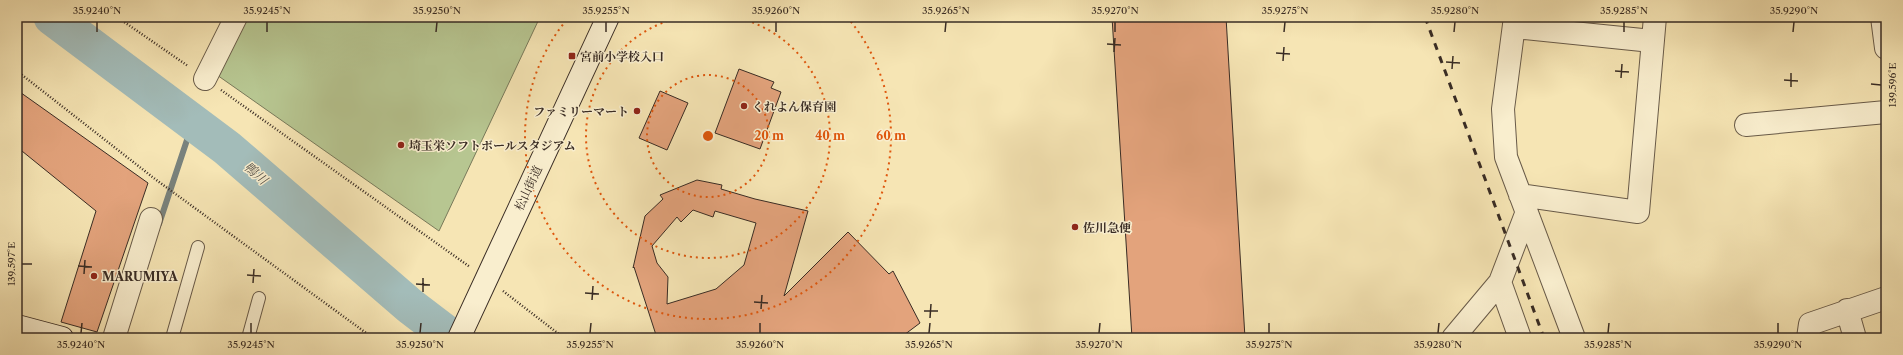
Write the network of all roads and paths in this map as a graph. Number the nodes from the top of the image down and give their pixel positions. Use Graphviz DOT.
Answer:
graph roads {
  1 [pos="117,17"];
  2 [pos="236,17"];
  3 [pos="608,17"];
  4 [pos="1655,17"];
  5 [pos="1882,17"];
  6 [pos="1514,22"];
  7 [pos="1652,41"];
  8 [pos="1886,48"];
  9 [pos="17,71"];
  10 [pos="205,79"];
  11 [pos="1886,112"];
  12 [pos="1746,125"];
  13 [pos="1523,204"];
  14 [pos="151,219"];
  15 [pos="198,247"];
  16 [pos="485,281"];
  17 [pos="1500,282"];
  18 [pos="259,298"];
  19 [pos="1886,298"];
  20 [pos="1847,310"];
  21 [pos="17,326"];
  22 [pos="62,338"];
  23 [pos="114,338"];
  24 [pos="172,338"];
  25 [pos="248,338"];
  26 [pos="373,338"];
  27 [pos="459,338"];
  28 [pos="564,338"];
  29 [pos="1453,338"];
  30 [pos="1520,338"];
  31 [pos="1574,338"];
  32 [pos="1808,338"];
  33 [pos="1855,338"];
  1 -- 10 [label="path"];
  2 -- 10 [label="street"];
  3 -- 16 [label="street, 松山街道"];
  4 -- 7 [label="street"];
  5 -- 8 [label="street"];
  6 -- 7 [label="street"];
  6 -- 13 [label="street"];
  7 -- 13 [label="street"];
  9 -- 26 [label="path"];
  10 -- 16 [label="path"];
  11 -- 12 [label="street"];
  13 -- 17 [label="street"];
  13 -- 31 [label="street"];
  14 -- 23 [label="street"];
  15 -- 24 [label="lane"];
  16 -- 27 [label="street, 松山街道"];
  16 -- 28 [label="path"];
  17 -- 29 [label="street"];
  17 -- 30 [label="street"];
  18 -- 25 [label="lane"];
  19 -- 20 [label="street"];
  20 -- 32 [label="street"];
  20 -- 33 [label="street"];
  21 -- 22 [label="street"];
}
